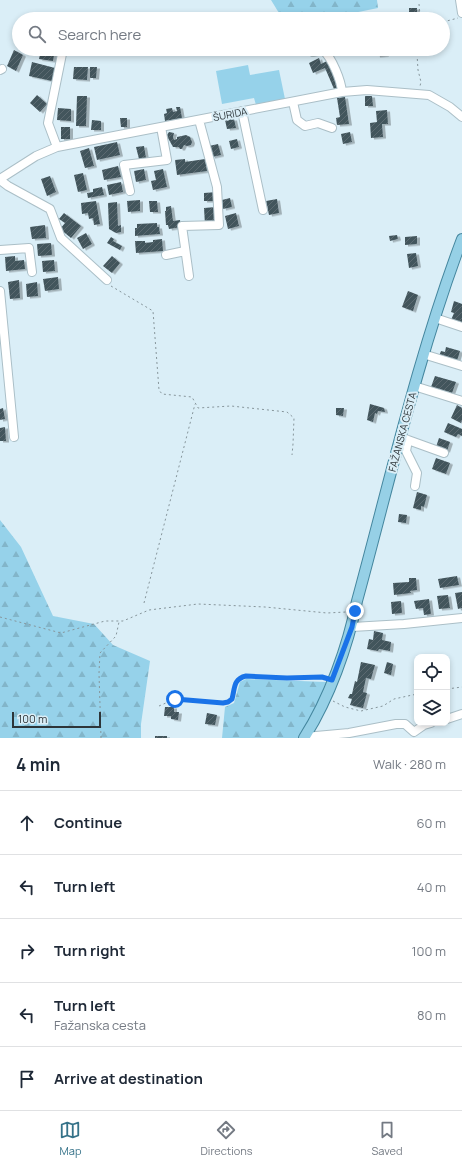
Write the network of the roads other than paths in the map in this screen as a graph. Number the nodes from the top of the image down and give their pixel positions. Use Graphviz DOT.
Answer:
graph roads {
  1 [pos="460,0"];
  2 [pos="462,13"];
  3 [pos="62,56"];
  4 [pos="331,56"];
  5 [pos="342,92"];
  6 [pos="293,102"];
  7 [pos="242,111"];
  8 [pos="462,117"];
  9 [pos="199,120"];
  10 [pos="161,127"];
  11 [pos="332,128"];
  12 [pos="57,147"];
  13 [pos="0,179"];
  14 [pos="130,192"];
  15 [pos="263,210"];
  16 [pos="462,239"];
  17 [pos="0,250"];
  18 [pos="185,251"];
  19 [pos="166,255"];
  20 [pos="32,272"];
  21 [pos="189,276"];
  22 [pos="107,280"];
  23 [pos="0,291"];
  24 [pos="435,318"];
  25 [pos="462,327"];
  26 [pos="423,354"];
  27 [pos="462,366"];
  28 [pos="414,386"];
  29 [pos="462,401"];
  30 [pos="14,437"];
  31 [pos="404,438"];
  32 [pos="444,453"];
  33 [pos="416,486"];
  34 [pos="462,618"];
  35 [pos="352,627"];
  36 [pos="462,714"];
  37 [pos="450,718"];
  38 [pos="423,726"];
  39 [pos="416,735"];
  40 [pos="305,737"];
  1 -- 2 [label="street"];
  3 -- 12 [label="street"];
  4 -- 5 [label="street"];
  5 -- 6 [label="street, ŠURIDA"];
  5 -- 8 [label="street, ŠURIDA"];
  6 -- 7 [label="street, ŠURIDA"];
  6 -- 11 [label="street"];
  7 -- 9 [label="street, ŠURIDA"];
  7 -- 15 [label="street"];
  9 -- 10 [label="street, ŠURIDA"];
  9 -- 18 [label="street"];
  10 -- 12 [label="street, ŠURIDA"];
  10 -- 14 [label="street"];
  12 -- 13 [label="street, ŠURIDA"];
  13 -- 22 [label="street"];
  16 -- 24 [label="main road, FAŽANSKA CESTA"];
  17 -- 20 [label="street"];
  18 -- 19 [label="street"];
  18 -- 21 [label="street"];
  23 -- 30 [label="street"];
  24 -- 25 [label="street"];
  24 -- 26 [label="main road, FAŽANSKA CESTA"];
  26 -- 27 [label="street"];
  26 -- 28 [label="main road, FAŽANSKA CESTA"];
  28 -- 29 [label="street"];
  28 -- 31 [label="main road, FAŽANSKA CESTA"];
  31 -- 32 [label="street"];
  31 -- 33 [label="street"];
  31 -- 35 [label="main road, FAŽANSKA CESTA"];
  34 -- 35 [label="street"];
  35 -- 40 [label="main road, FAŽANSKA CESTA"];
  36 -- 37 [label="street"];
  38 -- 39 [label="street"];
  39 -- 40 [label="street"];
}
